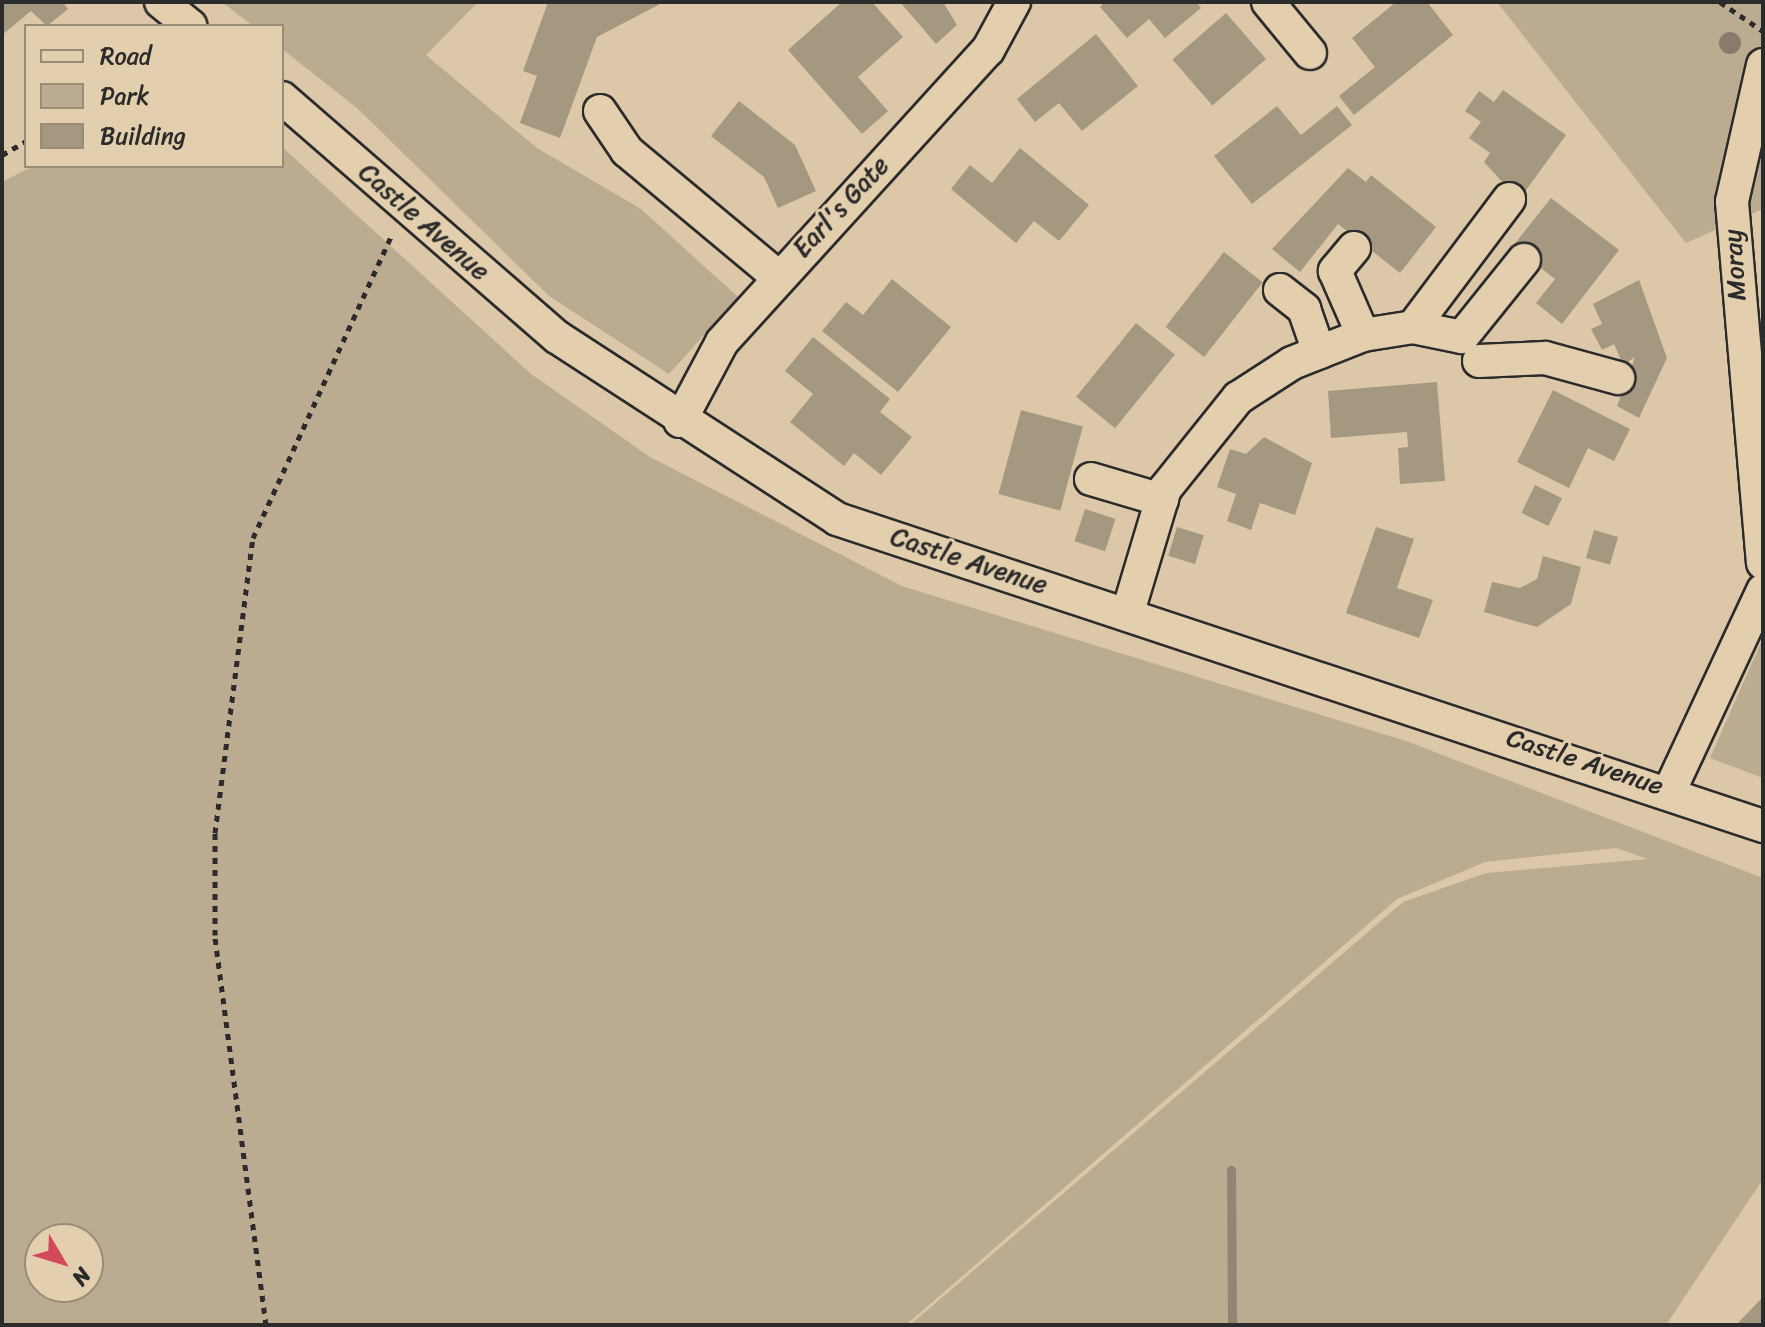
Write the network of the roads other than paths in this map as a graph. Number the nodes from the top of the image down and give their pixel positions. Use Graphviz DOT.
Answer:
graph roads {
  1 [pos="161,2"];
  2 [pos="1014,2"];
  3 [pos="1268,2"];
  4 [pos="188,24"];
  5 [pos="1310,53"];
  6 [pos="1763,65"];
  7 [pos="284,100"];
  8 [pos="600,111"];
  9 [pos="1509,199"];
  10 [pos="1354,248"];
  11 [pos="1524,260"];
  12 [pos="778,277"];
  13 [pos="1280,290"];
  14 [pos="1413,327"];
  15 [pos="1363,335"];
  16 [pos="1470,349"];
  17 [pos="1319,352"];
  18 [pos="1618,378"];
  19 [pos="680,421"];
  20 [pos="1091,479"];
  21 [pos="1162,500"];
  22 [pos="1763,563"];
  23 [pos="1763,591"];
  24 [pos="1128,612"];
  25 [pos="1670,790"];
  26 [pos="1763,826"];
  1 -- 4 [label="street"];
  2 -- 12 [label="street, Earl's Gate"];
  3 -- 5 [label="street"];
  6 -- 22 [label="street, Moray"];
  7 -- 19 [label="street, Castle Avenue"];
  8 -- 12 [label="street"];
  9 -- 14 [label="street"];
  10 -- 15 [label="street"];
  11 -- 16 [label="street"];
  12 -- 19 [label="street, Earl's Gate"];
  13 -- 17 [label="street"];
  14 -- 15 [label="street"];
  14 -- 16 [label="street"];
  15 -- 17 [label="street"];
  16 -- 18 [label="street"];
  17 -- 21 [label="street"];
  19 -- 24 [label="street, Castle Avenue"];
  20 -- 21 [label="street"];
  21 -- 24 [label="street"];
  23 -- 25 [label="street"];
  24 -- 25 [label="street, Castle Avenue"];
  25 -- 26 [label="street, Castle Avenue"];
}
